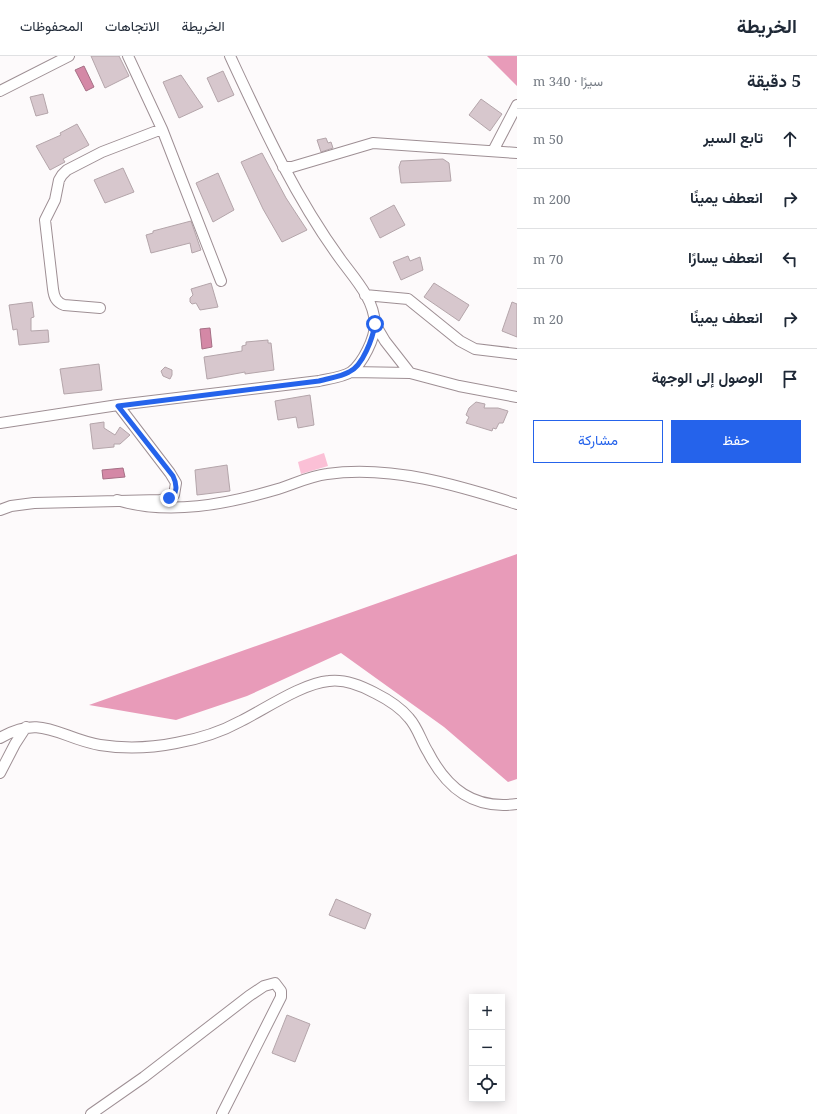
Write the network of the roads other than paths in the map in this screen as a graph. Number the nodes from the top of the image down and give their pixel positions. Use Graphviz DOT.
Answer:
graph roads {
  1 [pos="69,56"];
  2 [pos="128,56"];
  3 [pos="230,56"];
  4 [pos="0,91"];
  5 [pos="517,105"];
  6 [pos="162,129"];
  7 [pos="493,151"];
  8 [pos="517,153"];
  9 [pos="283,167"];
  10 [pos="220,281"];
  11 [pos="365,295"];
  12 [pos="100,308"];
  13 [pos="375,324"];
  14 [pos="517,354"];
  15 [pos="351,372"];
  16 [pos="410,372"];
  17 [pos="517,397"];
  18 [pos="118,406"];
  19 [pos="0,423"];
  20 [pos="117,500"];
  21 [pos="517,504"];
  22 [pos="0,510"];
  23 [pos="26,727"];
  24 [pos="0,738"];
  25 [pos="0,773"];
  26 [pos="517,804"];
  27 [pos="91,1114"];
  28 [pos="222,1114"];
  1 -- 4 [label="street"];
  2 -- 6 [label="street"];
  3 -- 9 [label="street"];
  5 -- 7 [label="street"];
  6 -- 10 [label="street"];
  6 -- 12 [label="street"];
  7 -- 8 [label="street"];
  7 -- 9 [label="street"];
  9 -- 11 [label="street"];
  11 -- 13 [label="street"];
  11 -- 14 [label="street"];
  13 -- 15 [label="street"];
  13 -- 16 [label="street"];
  15 -- 16 [label="street"];
  15 -- 18 [label="street"];
  16 -- 17 [label="street"];
  18 -- 19 [label="street"];
  18 -- 20 [label="street"];
  20 -- 21 [label="street"];
  20 -- 22 [label="street"];
  23 -- 24 [label="street"];
  23 -- 25 [label="street"];
  23 -- 26 [label="street"];
  27 -- 28 [label="street"];
}
